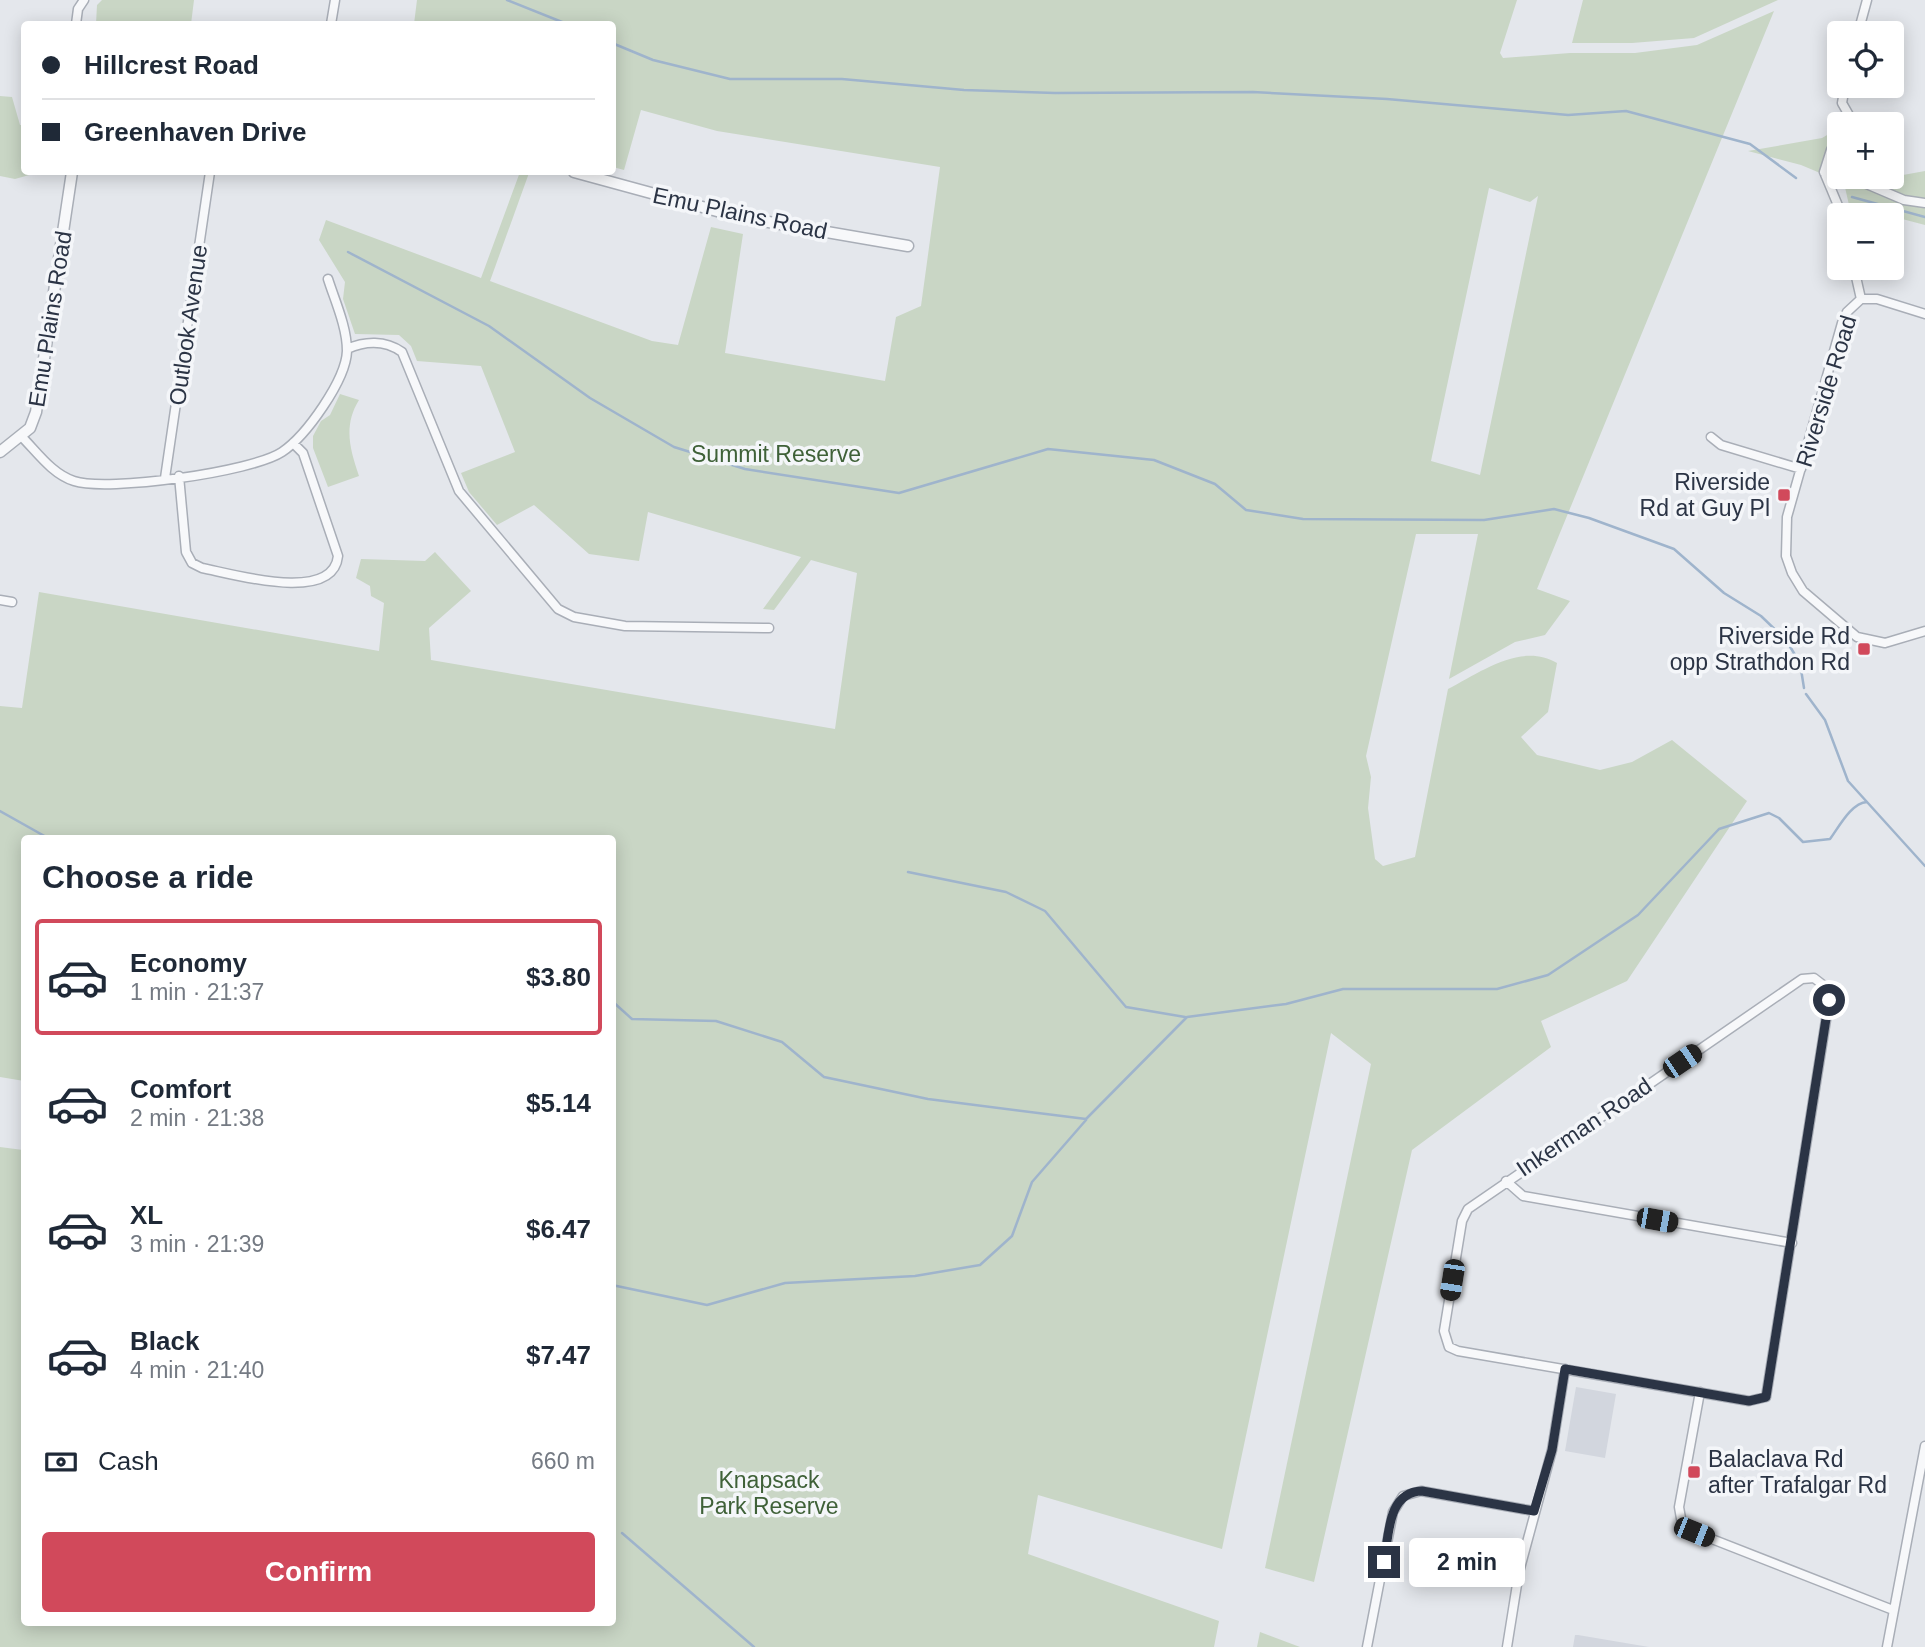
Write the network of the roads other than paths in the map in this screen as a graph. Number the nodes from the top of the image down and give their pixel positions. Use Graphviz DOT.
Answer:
graph roads {
  1 [pos="84,0"];
  2 [pos="335,0"];
  3 [pos="1867,0"];
  4 [pos="76,21"];
  5 [pos="332,21"];
  6 [pos="1861,21"];
  7 [pos="1827,163"];
  8 [pos="1824,172"];
  9 [pos="1827,172"];
  10 [pos="72,175"];
  11 [pos="211,175"];
  12 [pos="585,175"];
  13 [pos="1878,189"];
  14 [pos="1837,203"];
  15 [pos="1925,203"];
  16 [pos="908,246"];
  17 [pos="328,279"];
  18 [pos="1857,280"];
  19 [pos="1861,299"];
  20 [pos="1925,314"];
  21 [pos="347,349"];
  22 [pos="22,436"];
  23 [pos="1711,437"];
  24 [pos="293,443"];
  25 [pos="0,452"];
  26 [pos="1801,469"];
  27 [pos="179,476"];
  28 [pos="165,478"];
  29 [pos="0,600"];
  30 [pos="12,602"];
  31 [pos="769,628"];
  32 [pos="1925,631"];
  33 [pos="1506,1181"];
  34 [pos="1792,1243"];
  35 [pos="1565,1369"];
  36 [pos="1700,1392"];
  37 [pos="1925,1446"];
  38 [pos="1534,1511"];
  39 [pos="1893,1610"];
  40 [pos="1367,1647"];
  41 [pos="1507,1647"];
  42 [pos="1887,1647"];
  1 -- 4 [label="street"];
  2 -- 5 [label="street"];
  3 -- 6 [label="street"];
  7 -- 8 [label="street"];
  8 -- 9 [label="street"];
  8 -- 14 [label="street"];
  10 -- 22 [label="street, Emu Plains Road"];
  11 -- 28 [label="street, Outlook Avenue"];
  12 -- 16 [label="street, Emu Plains Road"];
  13 -- 15 [label="street"];
  17 -- 21 [label="street"];
  18 -- 19 [label="street"];
  19 -- 20 [label="street"];
  19 -- 26 [label="street, Riverside Road"];
  21 -- 24 [label="street"];
  21 -- 31 [label="street"];
  22 -- 25 [label="street, Emu Plains Road"];
  22 -- 28 [label="street"];
  23 -- 26 [label="street"];
  24 -- 27 [label="street"];
  24 -- 27 [label="street"];
  26 -- 32 [label="street, Riverside Road"];
  27 -- 28 [label="street"];
  29 -- 30 [label="street"];
  33 -- 34 [label="street"];
  33 -- 34 [label="street, Inkerman Road"];
  33 -- 35 [label="street, Inkerman Road"];
  34 -- 36 [label="street"];
  35 -- 36 [label="street"];
  35 -- 38 [label="street"];
  36 -- 39 [label="street"];
  37 -- 39 [label="street"];
  38 -- 40 [label="street"];
  38 -- 41 [label="street"];
  39 -- 42 [label="street"];
}
